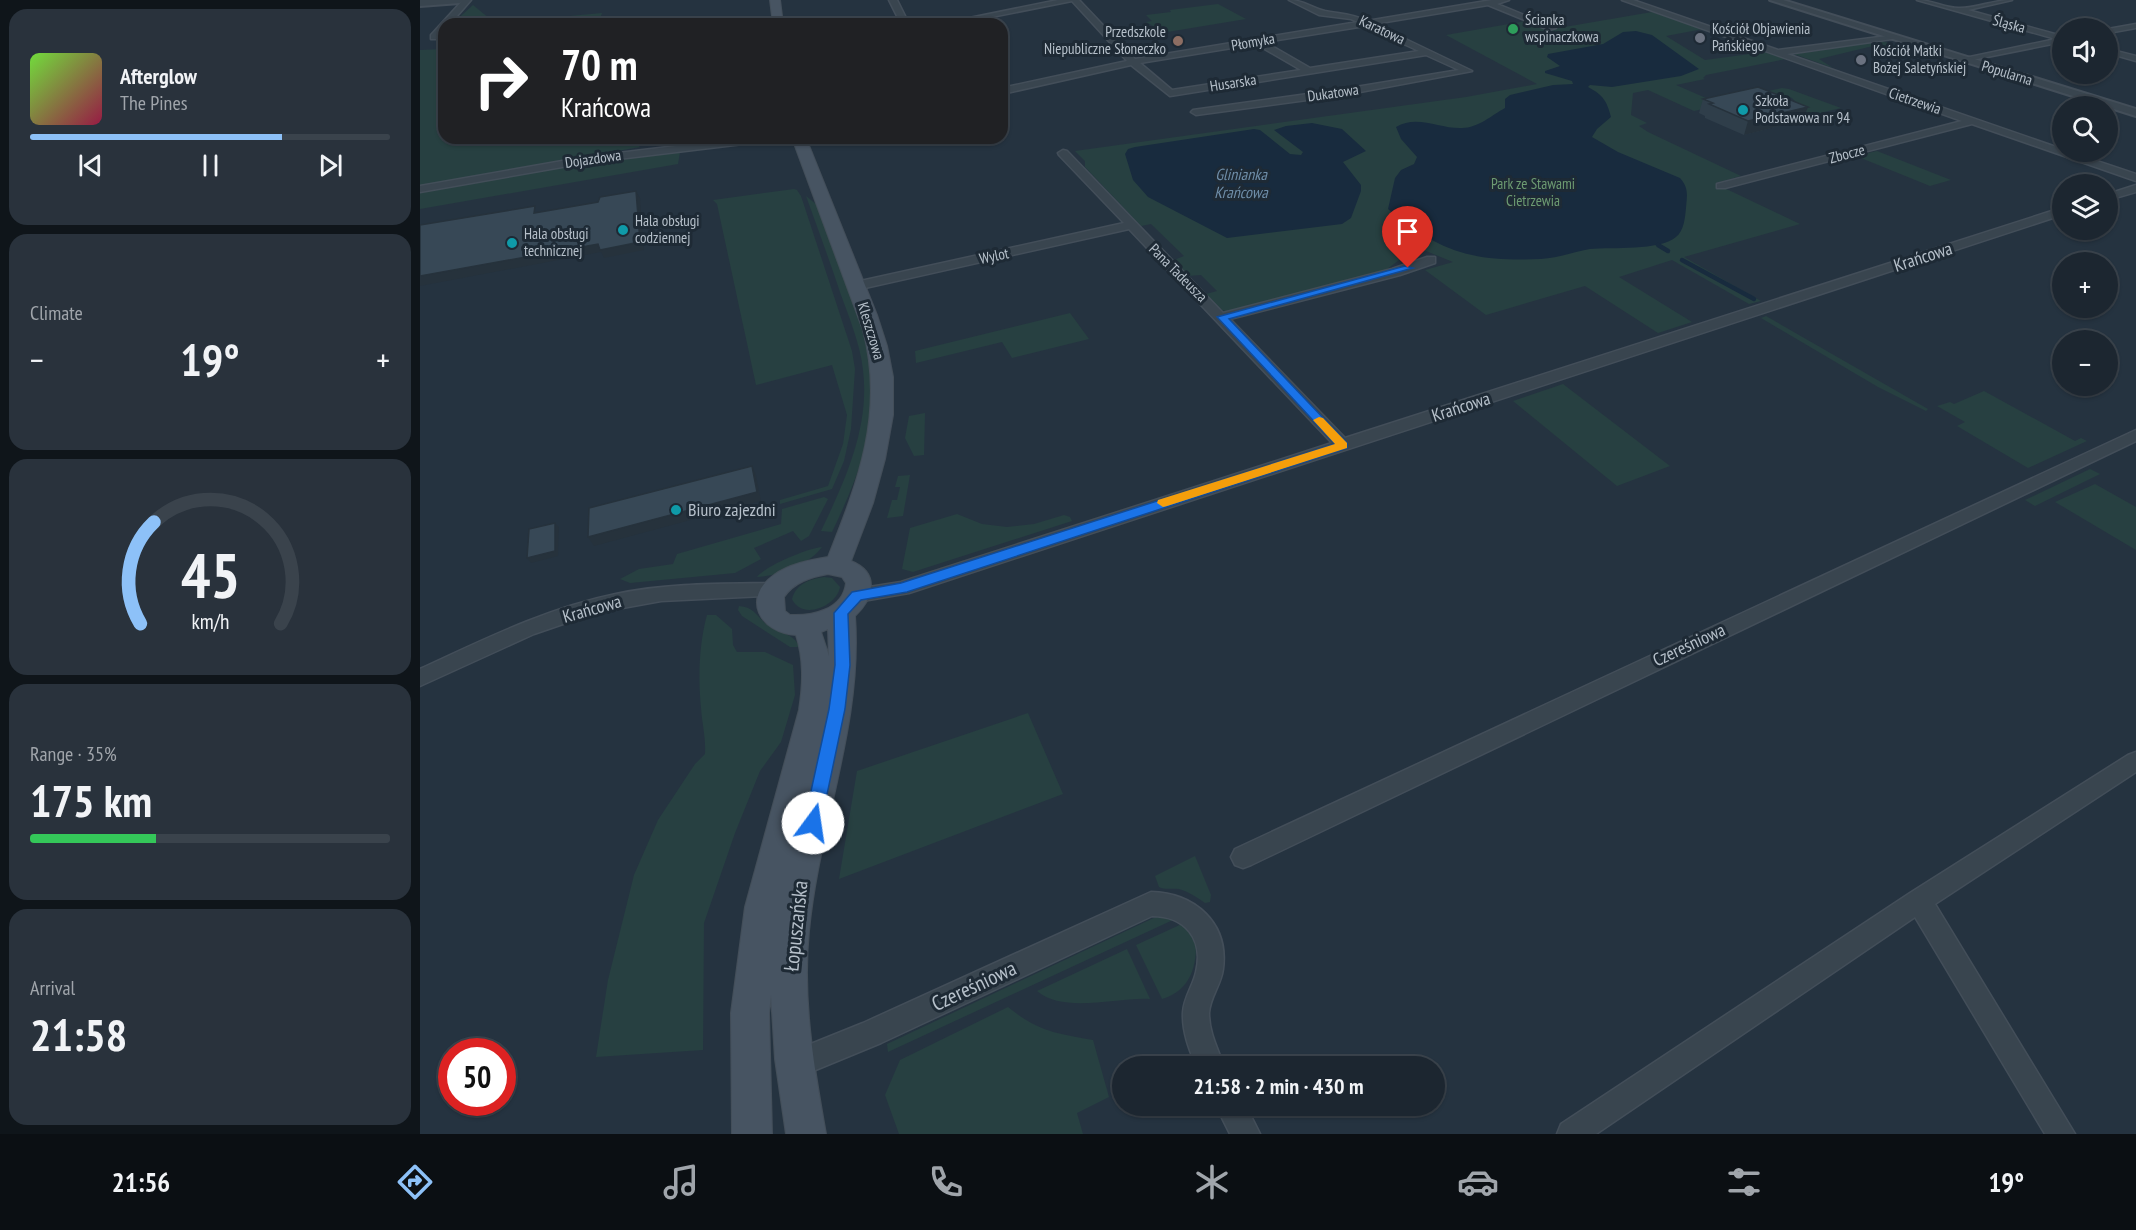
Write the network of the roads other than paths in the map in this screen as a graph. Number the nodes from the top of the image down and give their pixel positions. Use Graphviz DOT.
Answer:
graph roads {
  1 [pos="460,0"];
  2 [pos="467,0"];
  3 [pos="775,0"];
  4 [pos="893,0"];
  5 [pos="1069,0"];
  6 [pos="1075,0"];
  7 [pos="1293,0"];
  8 [pos="1505,0"];
  9 [pos="1626,0"];
  10 [pos="1800,0"];
  11 [pos="1921,0"];
  12 [pos="2008,0"];
  13 [pos="1485,1"];
  14 [pos="1779,1"];
  15 [pos="1321,2"];
  16 [pos="420,3"];
  17 [pos="1304,5"];
  18 [pos="1959,10"];
  19 [pos="451,18"];
  20 [pos="777,18"];
  21 [pos="901,18"];
  22 [pos="975,18"];
  23 [pos="1366,23"];
  24 [pos="2136,26"];
  25 [pos="1552,27"];
  26 [pos="2118,29"];
  27 [pos="438,33"];
  28 [pos="2052,36"];
  29 [pos="434,37"];
  30 [pos="1892,37"];
  31 [pos="2052,41"];
  32 [pos="1258,42"];
  33 [pos="1427,51"];
  34 [pos="1777,52"];
  35 [pos="2118,54"];
  36 [pos="2136,59"];
  37 [pos="1965,60"];
  38 [pos="1133,62"];
  39 [pos="1309,71"];
  40 [pos="1468,71"];
  41 [pos="1008,90"];
  42 [pos="1344,92"];
  43 [pos="1196,112"];
  44 [pos="2136,112"];
  45 [pos="1972,121"];
  46 [pos="718,144"];
  47 [pos="801,144"];
  48 [pos="1063,153"];
  49 [pos="2136,178"];
  50 [pos="1721,186"];
  51 [pos="2136,188"];
  52 [pos="420,189"];
  53 [pos="2118,194"];
  54 [pos="2052,215"];
  55 [pos="1131,225"];
  56 [pos="1431,260"];
  57 [pos="856,286"];
  58 [pos="1222,317"];
  59 [pos="2136,435"];
  60 [pos="1343,445"];
  61 [pos="837,565"];
  62 [pos="776,590"];
  63 [pos="849,604"];
  64 [pos="805,625"];
  65 [pos="420,678"];
  66 [pos="2136,761"];
  67 [pos="1243,857"];
  68 [pos="1920,902"];
  69 [pos="1206,1056"];
  70 [pos="796,1064"];
  71 [pos="1236,1116"];
  72 [pos="752,1134"];
  73 [pos="806,1134"];
  74 [pos="1246,1134"];
  75 [pos="1571,1134"];
  76 [pos="2061,1134"];
  1 -- 16 [label="street"];
  2 -- 19 [label="street"];
  3 -- 20 [label="main road"];
  4 -- 21 [label="street"];
  5 -- 22 [label="street"];
  6 -- 38 [label="street, Husarska"];
  7 -- 17 [label="street, Karatowa"];
  8 -- 13 [label="street, Płomyka"];
  9 -- 34 [label="street, Cietrzewia"];
  10 -- 14 [label="street"];
  11 -- 18 [label="street, Śląska"];
  12 -- 18 [label="street"];
  13 -- 23 [label="street, Płomyka"];
  13 -- 25 [label="street"];
  14 -- 30 [label="street, Popularna"];
  15 -- 17 [label="street"];
  17 -- 23 [label="street, Karatowa"];
  18 -- 28 [label="street, Śląska"];
  23 -- 32 [label="street, Płomyka"];
  23 -- 33 [label="street, Karatowa"];
  24 -- 26 [label="street"];
  27 -- 29 [label="street"];
  30 -- 34 [label="street"];
  30 -- 37 [label="street, Popularna"];
  31 -- 37 [label="street"];
  32 -- 38 [label="street, Płomyka"];
  32 -- 39 [label="street"];
  33 -- 39 [label="street, Husarska"];
  33 -- 40 [label="street, Karatowa"];
  34 -- 45 [label="street, Cietrzewia"];
  35 -- 36 [label="street"];
  37 -- 44 [label="street, Popularna"];
  38 -- 39 [label="street, Husarska"];
  38 -- 41 [label="street, Płomyka"];
  39 -- 42 [label="street"];
  40 -- 42 [label="street, Dukatowa"];
  42 -- 43 [label="street, Dukatowa"];
  45 -- 49 [label="street, Cietrzewia"];
  45 -- 50 [label="street, Zbocze"];
  46 -- 52 [label="street, Dojazdowa"];
  47 -- 57 [label="main road, Kleszczowa"];
  48 -- 55 [label="street, Pana Tadeusza"];
  51 -- 53 [label="street"];
  54 -- 60 [label="street, Krańcowa"];
  55 -- 57 [label="street, Wylot"];
  55 -- 58 [label="street, Pana Tadeusza"];
  56 -- 58 [label="street"];
  57 -- 61 [label="main road, Kleszczowa"];
  58 -- 60 [label="street, Pana Tadeusza"];
  59 -- 67 [label="street, Czereśniowa"];
  60 -- 63 [label="street, Krańcowa"];
  61 -- 62 [label="main road"];
  61 -- 63 [label="main road"];
  62 -- 64 [label="main road"];
  62 -- 65 [label="street, Krańcowa"];
  63 -- 64 [label="main road"];
  63 -- 70 [label="main road, Łopuszańska"];
  64 -- 72 [label="main road, Łopuszańska"];
  66 -- 68 [label="street"];
  68 -- 75 [label="street"];
  68 -- 76 [label="street"];
  69 -- 70 [label="street, Czereśniowa"];
  70 -- 73 [label="main road, Łopuszańska"];
  71 -- 74 [label="street"];
}
